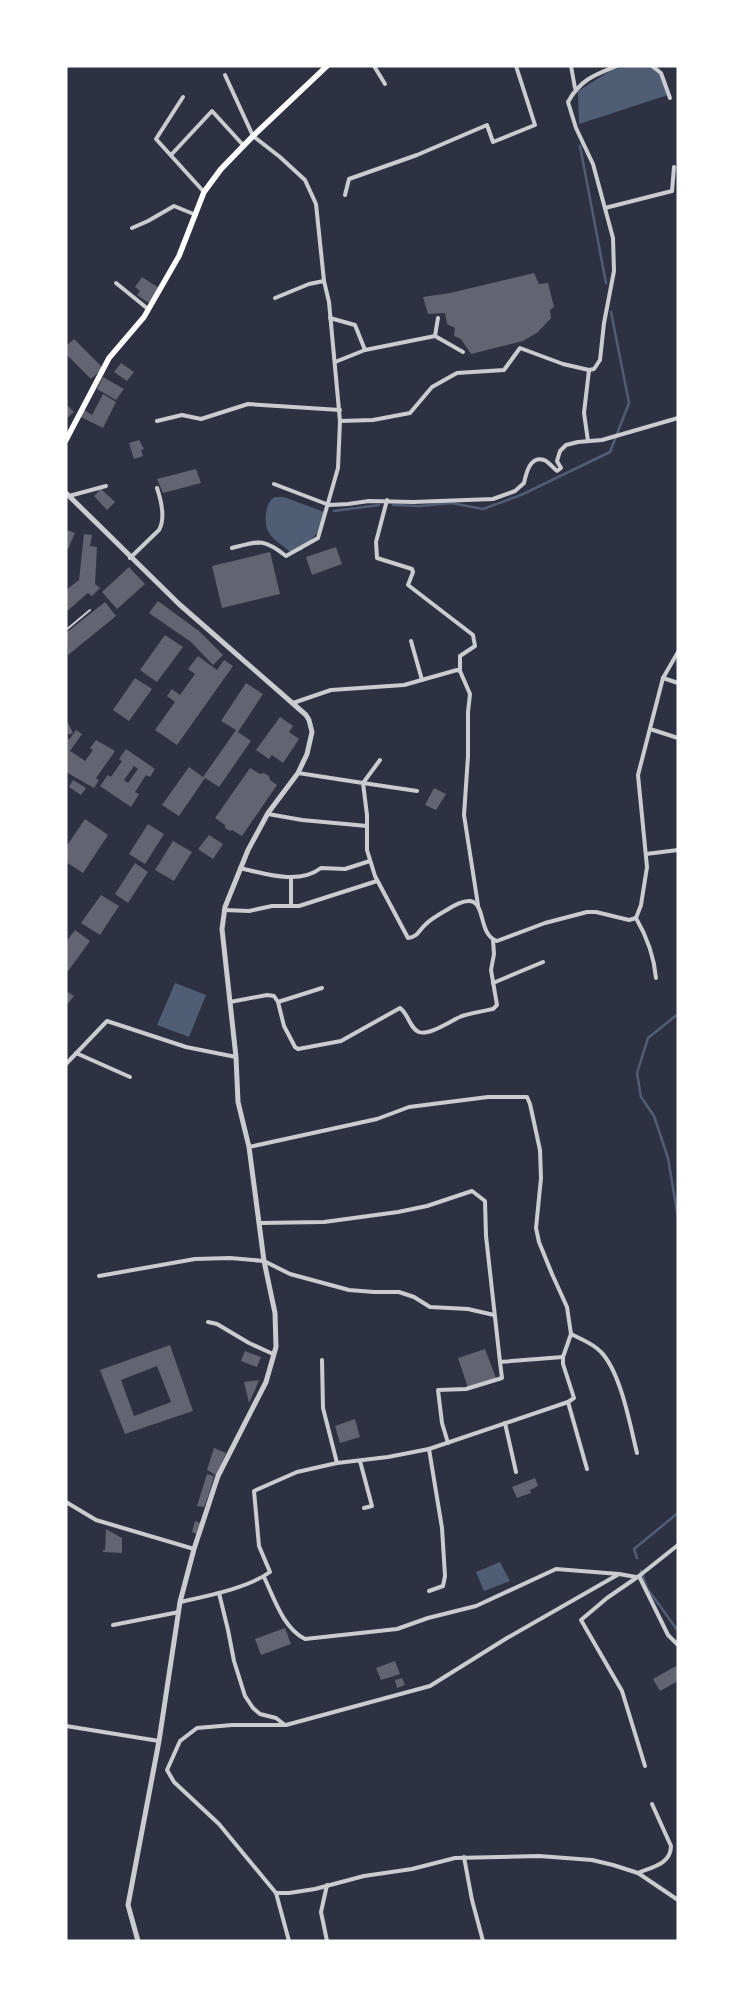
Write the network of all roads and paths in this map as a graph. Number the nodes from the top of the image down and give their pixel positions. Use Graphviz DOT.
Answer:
graph roads {
  1 [pos="327,66"];
  2 [pos="374,66"];
  3 [pos="516,66"];
  4 [pos="572,66"];
  5 [pos="617,66"];
  6 [pos="652,66"];
  7 [pos="225,75"];
  8 [pos="385,84"];
  9 [pos="575,88"];
  10 [pos="184,97"];
  11 [pos="670,98"];
  12 [pos="253,136"];
  13 [pos="244,146"];
  14 [pos="171,155"];
  15 [pos="674,167"];
  16 [pos="204,192"];
  17 [pos="344,195"];
  18 [pos="605,208"];
  19 [pos="196,215"];
  20 [pos="132,228"];
  21 [pos="324,281"];
  22 [pos="116,283"];
  23 [pos="275,298"];
  24 [pos="148,309"];
  25 [pos="330,318"];
  26 [pos="438,318"];
  27 [pos="435,336"];
  28 [pos="365,350"];
  29 [pos="463,352"];
  30 [pos="335,362"];
  31 [pos="589,370"];
  32 [pos="340,410"];
  33 [pos="678,418"];
  34 [pos="157,421"];
  35 [pos="340,421"];
  36 [pos="66,440"];
  37 [pos="588,441"];
  38 [pos="274,484"];
  39 [pos="106,486"];
  40 [pos="157,488"];
  41 [pos="68,495"];
  42 [pos="387,500"];
  43 [pos="329,505"];
  44 [pos="232,548"];
  45 [pos="130,558"];
  46 [pos="90,610"];
  47 [pos="66,630"];
  48 [pos="411,641"];
  49 [pos="678,652"];
  50 [pos="460,671"];
  51 [pos="663,678"];
  52 [pos="422,680"];
  53 [pos="678,683"];
  54 [pos="293,703"];
  55 [pos="650,729"];
  56 [pos="678,738"];
  57 [pos="380,760"];
  58 [pos="298,773"];
  59 [pos="363,783"];
  60 [pos="417,791"];
  61 [pos="268,814"];
  62 [pos="367,826"];
  63 [pos="678,850"];
  64 [pos="646,854"];
  65 [pos="370,861"];
  66 [pos="240,868"];
  67 [pos="291,876"];
  68 [pos="377,880"];
  69 [pos="478,905"];
  70 [pos="291,906"];
  71 [pos="224,910"];
  72 [pos="636,918"];
  73 [pos="493,940"];
  74 [pos="543,962"];
  75 [pos="656,978"];
  76 [pos="493,982"];
  77 [pos="322,988"];
  78 [pos="230,1002"];
  79 [pos="278,1002"];
  80 [pos="76,1053"];
  81 [pos="236,1057"];
  82 [pos="66,1064"];
  83 [pos="130,1076"];
  84 [pos="249,1147"];
  85 [pos="259,1222"];
  86 [pos="264,1261"];
  87 [pos="99,1276"];
  88 [pos="494,1315"];
  89 [pos="208,1322"];
  90 [pos="571,1334"];
  91 [pos="273,1354"];
  92 [pos="563,1357"];
  93 [pos="322,1360"];
  94 [pos="500,1362"];
  95 [pos="568,1402"];
  96 [pos="505,1423"];
  97 [pos="448,1443"];
  98 [pos="429,1449"];
  99 [pos="637,1453"];
  100 [pos="360,1461"];
  101 [pos="337,1463"];
  102 [pos="587,1469"];
  103 [pos="516,1472"];
  104 [pos="66,1502"];
  105 [pos="364,1508"];
  106 [pos="678,1545"];
  107 [pos="194,1550"];
  108 [pos="619,1574"];
  109 [pos="264,1577"];
  110 [pos="638,1577"];
  111 [pos="429,1591"];
  112 [pos="219,1593"];
  113 [pos="180,1602"];
  114 [pos="179,1612"];
  115 [pos="113,1625"];
  116 [pos="678,1645"];
  117 [pos="286,1725"];
  118 [pos="66,1726"];
  119 [pos="159,1741"];
  120 [pos="645,1766"];
  121 [pos="652,1804"];
  122 [pos="464,1857"];
  123 [pos="638,1873"];
  124 [pos="327,1885"];
  125 [pos="276,1893"];
  126 [pos="678,1900"];
  127 [pos="138,1941"];
  128 [pos="289,1941"];
  129 [pos="327,1941"];
  130 [pos="483,1941"];
  1 -- 12 [label="main road"];
  2 -- 8 [label="street"];
  3 -- 17 [label="street"];
  4 -- 9 [label="street"];
  5 -- 9 [label="street"];
  6 -- 11 [label="street"];
  7 -- 12 [label="street"];
  9 -- 18 [label="street"];
  10 -- 14 [label="street"];
  12 -- 13 [label="main road"];
  12 -- 21 [label="street"];
  13 -- 14 [label="street"];
  13 -- 16 [label="main road"];
  14 -- 16 [label="street"];
  15 -- 18 [label="street"];
  16 -- 19 [label="main road"];
  18 -- 31 [label="street"];
  19 -- 20 [label="street"];
  19 -- 24 [label="main road"];
  21 -- 23 [label="street"];
  21 -- 25 [label="street"];
  22 -- 24 [label="street"];
  24 -- 36 [label="main road"];
  25 -- 28 [label="street"];
  25 -- 30 [label="street"];
  26 -- 27 [label="street"];
  27 -- 28 [label="street"];
  27 -- 29 [label="street"];
  28 -- 30 [label="street"];
  30 -- 32 [label="street"];
  31 -- 35 [label="street"];
  31 -- 37 [label="street"];
  32 -- 34 [label="street"];
  32 -- 35 [label="street"];
  33 -- 37 [label="street"];
  35 -- 43 [label="street"];
  37 -- 42 [label="street"];
  38 -- 43 [label="street"];
  39 -- 41 [label="street"];
  40 -- 45 [label="street"];
  41 -- 45 [label="street"];
  42 -- 43 [label="street"];
  42 -- 50 [label="street"];
  43 -- 44 [label="street"];
  45 -- 54 [label="street"];
  46 -- 47 [label="lane"];
  48 -- 52 [label="street"];
  49 -- 51 [label="street"];
  50 -- 52 [label="street"];
  50 -- 69 [label="street"];
  51 -- 53 [label="street"];
  51 -- 55 [label="street"];
  52 -- 54 [label="street"];
  54 -- 58 [label="street"];
  55 -- 56 [label="street"];
  55 -- 64 [label="street"];
  57 -- 59 [label="street"];
  58 -- 59 [label="street"];
  58 -- 61 [label="street"];
  59 -- 60 [label="street"];
  59 -- 62 [label="street"];
  61 -- 62 [label="street"];
  61 -- 66 [label="street"];
  62 -- 65 [label="street"];
  63 -- 64 [label="street"];
  64 -- 72 [label="street"];
  65 -- 67 [label="street"];
  65 -- 68 [label="street"];
  66 -- 67 [label="street"];
  66 -- 71 [label="street"];
  67 -- 70 [label="street"];
  68 -- 69 [label="street"];
  68 -- 70 [label="street"];
  69 -- 73 [label="street"];
  70 -- 71 [label="street"];
  71 -- 78 [label="street"];
  72 -- 73 [label="street"];
  72 -- 75 [label="street"];
  73 -- 76 [label="street"];
  74 -- 76 [label="street"];
  76 -- 79 [label="street"];
  77 -- 79 [label="street"];
  78 -- 79 [label="street"];
  78 -- 81 [label="street"];
  80 -- 81 [label="street"];
  80 -- 82 [label="street"];
  80 -- 83 [label="street"];
  81 -- 84 [label="street"];
  84 -- 85 [label="street"];
  84 -- 90 [label="street"];
  85 -- 86 [label="street"];
  85 -- 88 [label="street"];
  86 -- 87 [label="street"];
  86 -- 88 [label="street"];
  86 -- 91 [label="street"];
  88 -- 94 [label="street"];
  89 -- 91 [label="street"];
  90 -- 92 [label="street"];
  90 -- 99 [label="street"];
  91 -- 107 [label="street"];
  92 -- 94 [label="street"];
  92 -- 95 [label="street"];
  93 -- 101 [label="street"];
  94 -- 97 [label="street"];
  95 -- 96 [label="street"];
  95 -- 102 [label="street"];
  96 -- 97 [label="street"];
  96 -- 103 [label="street"];
  97 -- 98 [label="street"];
  98 -- 100 [label="street"];
  98 -- 111 [label="street"];
  100 -- 101 [label="street"];
  100 -- 105 [label="street"];
  101 -- 109 [label="street"];
  104 -- 107 [label="street"];
  106 -- 110 [label="street"];
  107 -- 113 [label="street"];
  108 -- 109 [label="street"];
  108 -- 110 [label="street"];
  108 -- 117 [label="street"];
  109 -- 112 [label="street"];
  110 -- 116 [label="street"];
  110 -- 120 [label="street"];
  112 -- 113 [label="street"];
  112 -- 117 [label="street"];
  113 -- 114 [label="street"];
  114 -- 115 [label="street"];
  114 -- 119 [label="street"];
  117 -- 125 [label="street"];
  118 -- 119 [label="street"];
  119 -- 127 [label="street"];
  121 -- 123 [label="street"];
  122 -- 123 [label="street"];
  122 -- 124 [label="street"];
  122 -- 130 [label="street"];
  123 -- 126 [label="street"];
  124 -- 125 [label="street"];
  124 -- 129 [label="street"];
  125 -- 128 [label="street"];
}
